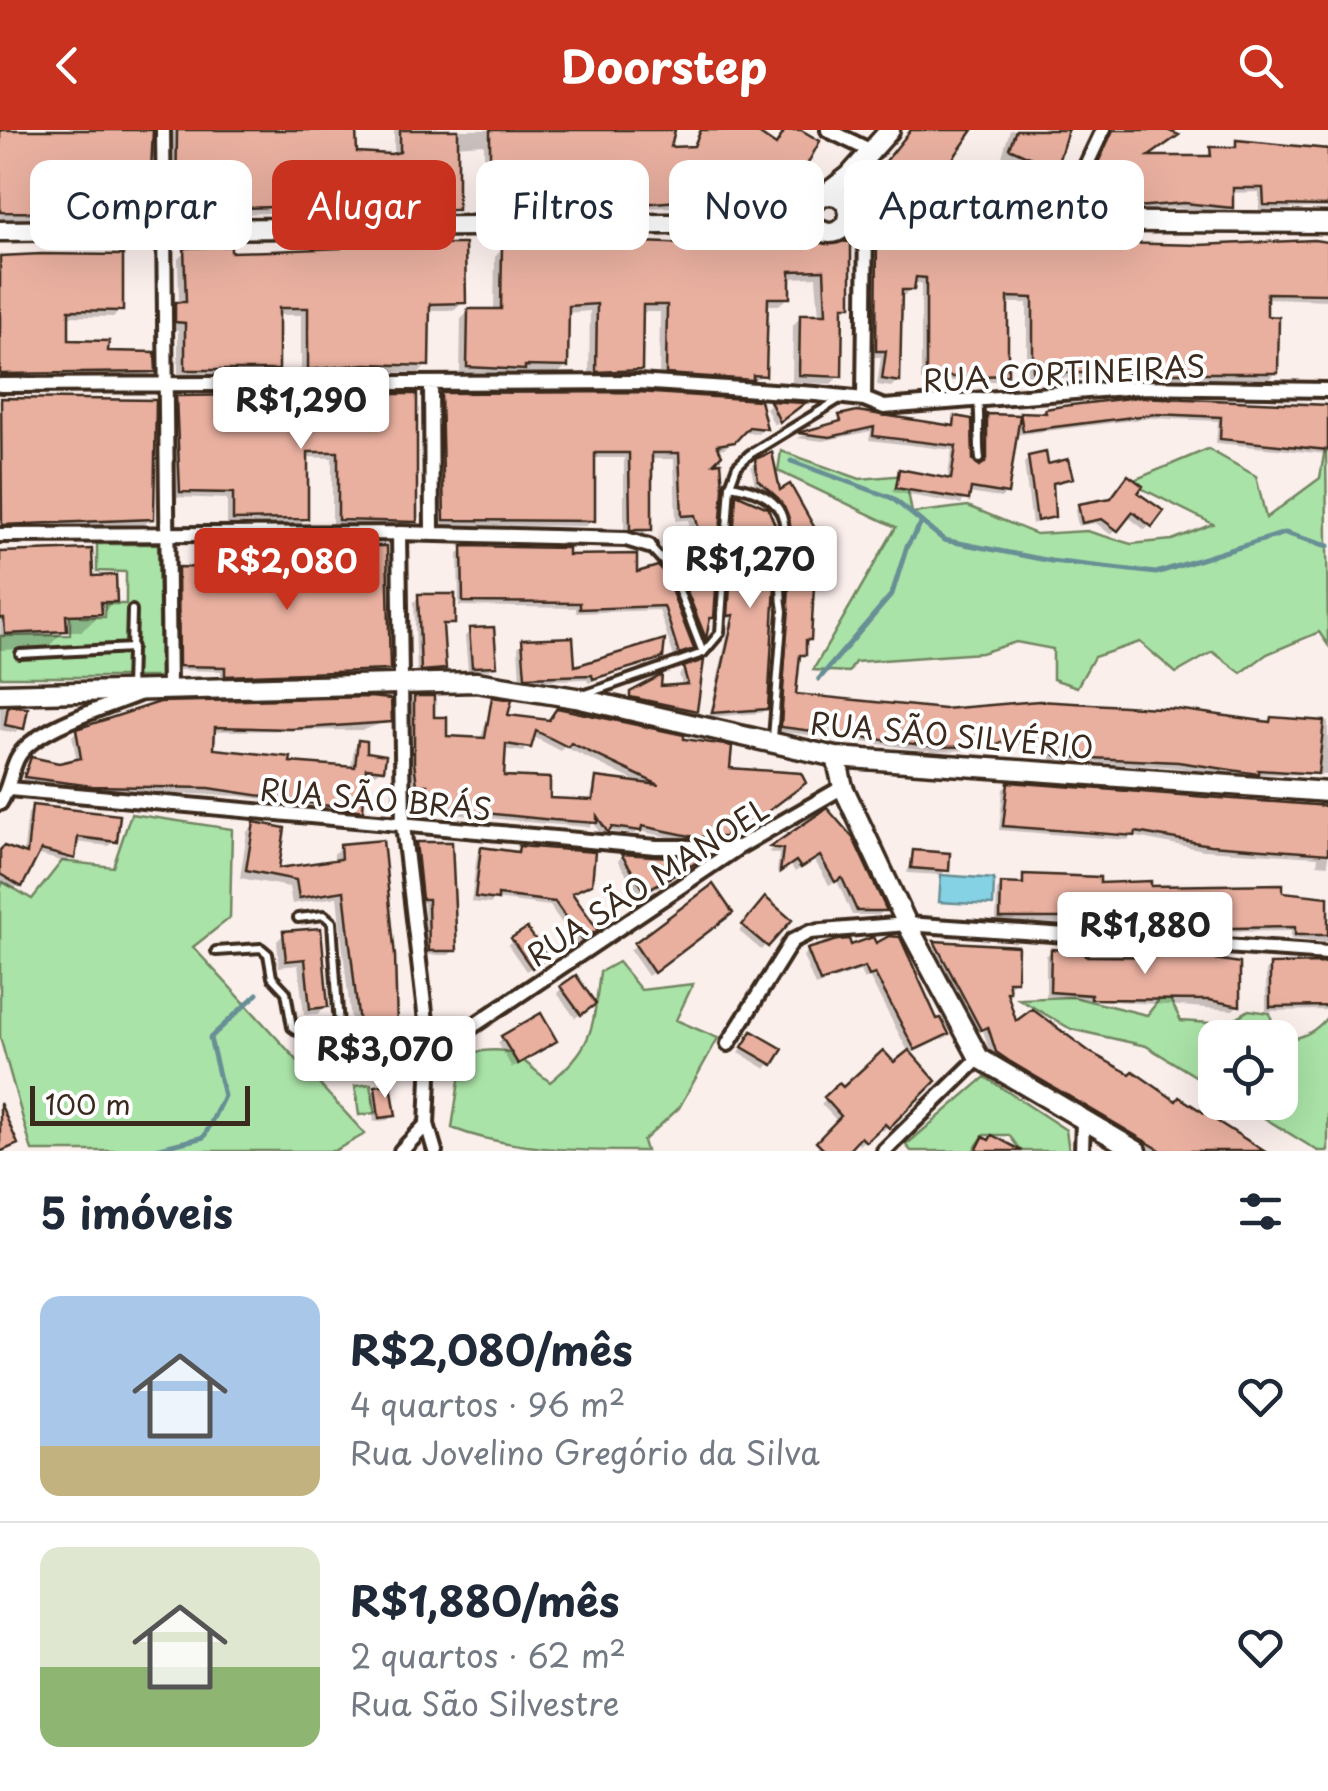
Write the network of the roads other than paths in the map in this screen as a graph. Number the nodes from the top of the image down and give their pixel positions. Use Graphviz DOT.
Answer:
graph roads {
  1 [pos="163,130"];
  2 [pos="828,130"];
  3 [pos="890,130"];
  4 [pos="1103,130"];
  5 [pos="867,156"];
  6 [pos="164,160"];
  7 [pos="865,160"];
  8 [pos="1089,160"];
  9 [pos="824,195"];
  10 [pos="1144,223"];
  11 [pos="669,224"];
  12 [pos="1328,224"];
  13 [pos="252,227"];
  14 [pos="844,227"];
  15 [pos="30,230"];
  16 [pos="824,230"];
  17 [pos="0,231"];
  18 [pos="166,250"];
  19 [pos="866,250"];
  20 [pos="431,383"];
  21 [pos="167,384"];
  22 [pos="0,385"];
  23 [pos="1328,390"];
  24 [pos="844,398"];
  25 [pos="864,398"];
  26 [pos="978,402"];
  27 [pos="980,459"];
  28 [pos="730,485"];
  29 [pos="399,532"];
  30 [pos="166,533"];
  31 [pos="432,533"];
  32 [pos="0,536"];
  33 [pos="649,546"];
  34 [pos="132,610"];
  35 [pos="132,648"];
  36 [pos="703,653"];
  37 [pos="20,654"];
  38 [pos="401,681"];
  39 [pos="169,690"];
  40 [pos="139,691"];
  41 [pos="0,694"];
  42 [pos="576,698"];
  43 [pos="773,744"];
  44 [pos="836,757"];
  45 [pos="843,787"];
  46 [pos="9,789"];
  47 [pos="1328,792"];
  48 [pos="0,803"];
  49 [pos="403,825"];
  50 [pos="739,847"];
  51 [pos="298,918"];
  52 [pos="907,924"];
  53 [pos="216,950"];
  54 [pos="1328,953"];
  55 [pos="339,1027"];
  56 [pos="728,1044"];
  57 [pos="430,1055"];
  58 [pos="979,1058"];
  59 [pos="1083,1121"];
  60 [pos="428,1124"];
  61 [pos="401,1151"];
  62 [pos="435,1151"];
  63 [pos="884,1151"];
  64 [pos="1082,1151"];
  65 [pos="1137,1151"];
  1 -- 6 [label="street"];
  2 -- 5 [label="street"];
  3 -- 5 [label="street"];
  4 -- 8 [label="street"];
  5 -- 7 [label="street"];
  5 -- 9 [label="street"];
  10 -- 12 [label="street"];
  11 -- 13 [label="street"];
  14 -- 16 [label="street"];
  15 -- 17 [label="street"];
  18 -- 21 [label="street"];
  19 -- 25 [label="street"];
  20 -- 21 [label="street, RUA CORTINEIRAS"];
  20 -- 24 [label="street, RUA CORTINEIRAS"];
  20 -- 31 [label="street"];
  21 -- 22 [label="street, RUA CORTINEIRAS"];
  21 -- 30 [label="street"];
  23 -- 26 [label="street, RUA CORTINEIRAS"];
  24 -- 25 [label="street, RUA CORTINEIRAS"];
  24 -- 28 [label="lane"];
  25 -- 26 [label="street, RUA CORTINEIRAS"];
  26 -- 27 [label="lane"];
  28 -- 36 [label="lane"];
  28 -- 43 [label="lane"];
  29 -- 30 [label="street"];
  29 -- 31 [label="street"];
  29 -- 38 [label="street"];
  30 -- 32 [label="street"];
  30 -- 39 [label="street"];
  31 -- 33 [label="street"];
  33 -- 36 [label="lane"];
  34 -- 35 [label="lane"];
  35 -- 37 [label="lane"];
  35 -- 40 [label="lane"];
  36 -- 42 [label="lane"];
  38 -- 39 [label="street, RUA SÃO SILVÉRIO"];
  38 -- 42 [label="street, RUA SÃO SILVÉRIO"];
  38 -- 49 [label="street"];
  39 -- 40 [label="street, RUA SÃO SILVÉRIO"];
  40 -- 41 [label="street, RUA SÃO SILVÉRIO"];
  40 -- 46 [label="street"];
  42 -- 43 [label="street, RUA SÃO SILVÉRIO"];
  43 -- 44 [label="street, RUA SÃO SILVÉRIO"];
  44 -- 45 [label="street"];
  44 -- 47 [label="street, RUA SÃO SILVÉRIO"];
  45 -- 50 [label="street, RUA SÃO MANOEL"];
  45 -- 52 [label="street"];
  46 -- 48 [label="street"];
  46 -- 49 [label="street, RUA SÃO BRÁS"];
  49 -- 50 [label="street, RUA SÃO BRÁS"];
  49 -- 57 [label="street"];
  50 -- 57 [label="street, RUA SÃO MANOEL"];
  51 -- 55 [label="lane"];
  52 -- 54 [label="street"];
  52 -- 56 [label="street"];
  52 -- 58 [label="street"];
  53 -- 55 [label="lane"];
  55 -- 57 [label="lane"];
  57 -- 60 [label="street"];
  58 -- 59 [label="street"];
  58 -- 63 [label="street"];
  59 -- 64 [label="street"];
  59 -- 65 [label="street"];
  60 -- 61 [label="street"];
  60 -- 62 [label="street"];
}
